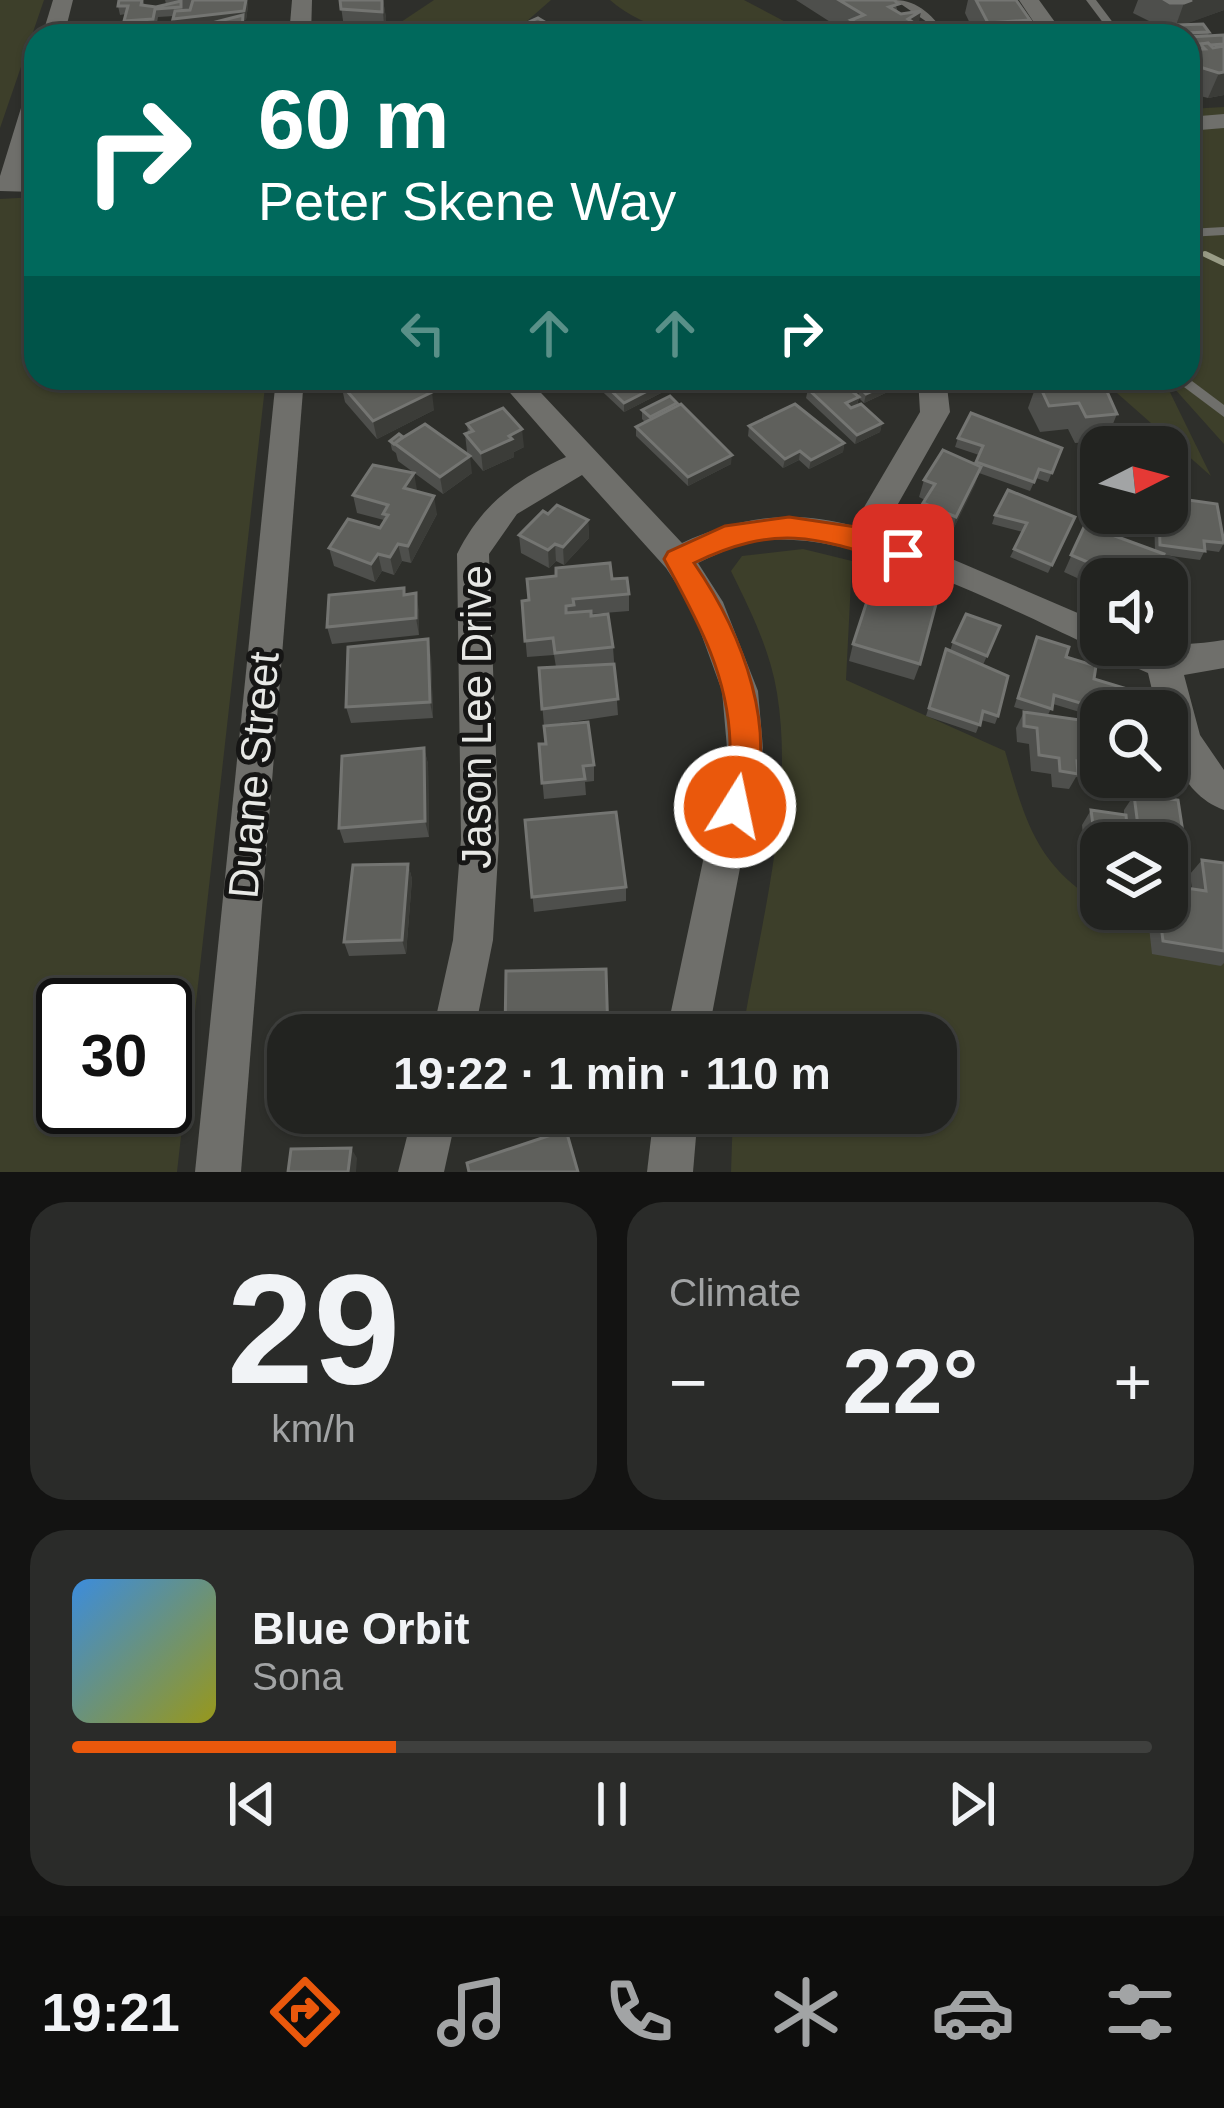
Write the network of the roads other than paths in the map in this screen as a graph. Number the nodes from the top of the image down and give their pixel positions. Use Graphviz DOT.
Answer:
graph roads {
  1 [pos="900,0"];
  2 [pos="934,24"];
  3 [pos="24,136"];
  4 [pos="24,186"];
  5 [pos="289,390"];
  6 [pos="523,390"];
  7 [pos="933,390"];
  8 [pos="1194,390"];
  9 [pos="1224,412"];
  10 [pos="589,459"];
  11 [pos="863,538"];
  12 [pos="677,559"];
  13 [pos="1080,629"];
  14 [pos="1224,654"];
  15 [pos="1188,660"];
  16 [pos="1164,666"];
  17 [pos="1224,793"];
  18 [pos="457,1014"];
  19 [pos="691,1014"];
  20 [pos="429,1134"];
  21 [pos="674,1134"];
  22 [pos="218,1172"];
  23 [pos="421,1172"];
  24 [pos="670,1172"];
  1 -- 2 [label="lane"];
  3 -- 4 [label="street"];
  5 -- 22 [label="street, Duane Street"];
  6 -- 10 [label="street"];
  7 -- 11 [label="street"];
  8 -- 9 [label="lane"];
  10 -- 12 [label="street"];
  10 -- 18 [label="street, Jason Lee Drive"];
  11 -- 12 [label="street"];
  11 -- 13 [label="street"];
  12 -- 19 [label="street"];
  14 -- 15 [label="street"];
  16 -- 17 [label="street"];
  20 -- 23 [label="street"];
  21 -- 24 [label="street"];
}
